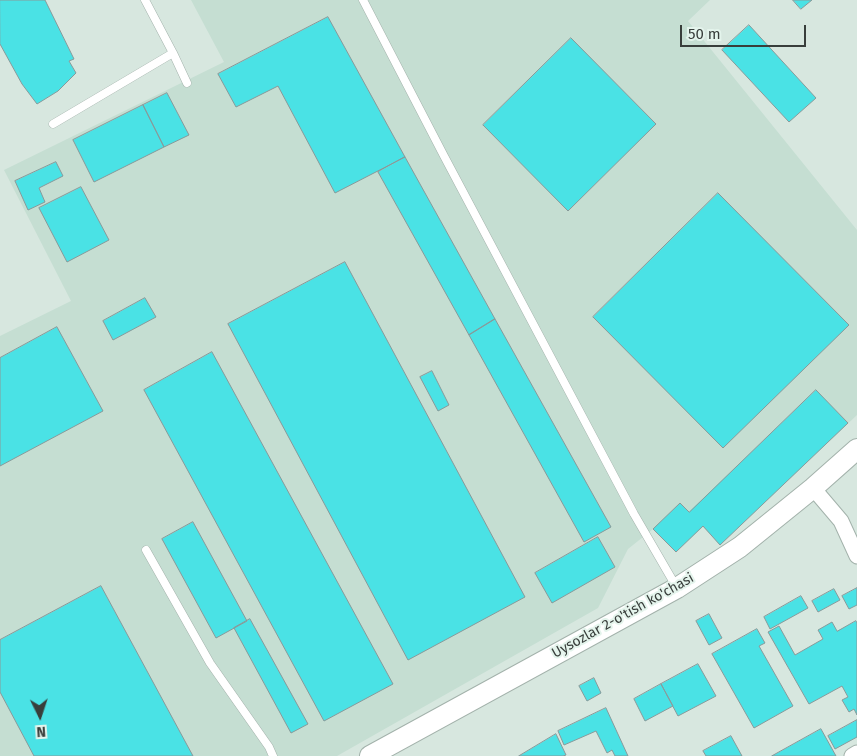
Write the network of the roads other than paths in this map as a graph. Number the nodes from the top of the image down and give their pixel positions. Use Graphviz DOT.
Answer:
graph roads {
  1 [pos="145,0"];
  2 [pos="363,0"];
  3 [pos="173,53"];
  4 [pos="188,83"];
  5 [pos="53,124"];
  6 [pos="857,449"];
  7 [pos="813,488"];
  8 [pos="146,550"];
  9 [pos="857,556"];
  10 [pos="677,588"];
  11 [pos="857,753"];
  12 [pos="273,756"];
  13 [pos="370,756"];
  14 [pos="852,756"];
  1 -- 3 [label="lane"];
  2 -- 10 [label="lane"];
  3 -- 4 [label="lane"];
  3 -- 5 [label="lane"];
  6 -- 7 [label="street, Uysozlar 2-o'tish ko'chasi"];
  7 -- 9 [label="street"];
  7 -- 10 [label="street, Uysozlar 2-o'tish ko'chasi"];
  8 -- 12 [label="lane"];
  10 -- 13 [label="street, Uysozlar 2-o'tish ko'chasi"];
  11 -- 14 [label="street"];
}
